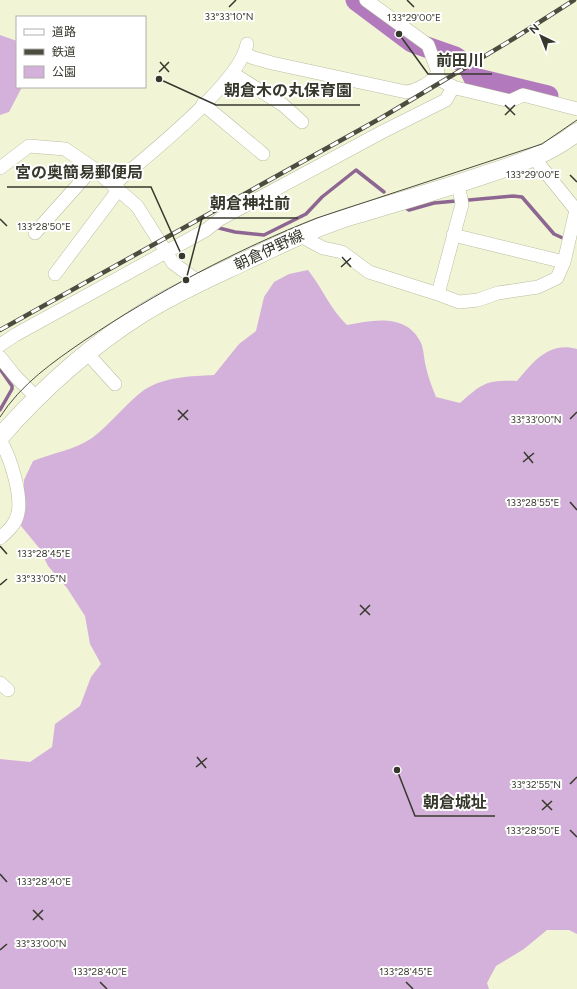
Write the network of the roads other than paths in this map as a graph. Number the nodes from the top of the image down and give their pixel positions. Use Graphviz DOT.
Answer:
graph roads {
  1 [pos="366,0"];
  2 [pos="232,73"];
  3 [pos="436,78"];
  4 [pos="453,87"];
  5 [pos="203,104"];
  6 [pos="577,109"];
  7 [pos="302,122"];
  8 [pos="577,132"];
  9 [pos="263,154"];
  10 [pos="534,158"];
  11 [pos="0,168"];
  12 [pos="93,168"];
  13 [pos="458,184"];
  14 [pos="116,187"];
  15 [pos="577,209"];
  16 [pos="36,233"];
  17 [pos="299,235"];
  18 [pos="453,235"];
  19 [pos="572,245"];
  20 [pos="164,249"];
  21 [pos="564,262"];
  22 [pos="55,274"];
  23 [pos="199,282"];
  24 [pos="438,294"];
  25 [pos="0,345"];
  26 [pos="87,353"];
  27 [pos="0,357"];
  28 [pos="115,384"];
  29 [pos="36,397"];
  30 [pos="0,439"];
  31 [pos="0,538"];
  1 -- 3 [label="street"];
  2 -- 3 [label="street"];
  2 -- 5 [label="street"];
  2 -- 7 [label="street"];
  3 -- 4 [label="street"];
  4 -- 6 [label="street"];
  4 -- 20 [label="street"];
  5 -- 9 [label="street"];
  5 -- 14 [label="street"];
  8 -- 10 [label="main road, 朝倉伊野線"];
  10 -- 13 [label="main road, 朝倉伊野線"];
  10 -- 15 [label="street"];
  11 -- 12 [label="street"];
  12 -- 14 [label="street"];
  12 -- 16 [label="street"];
  13 -- 17 [label="main road, 朝倉伊野線"];
  13 -- 18 [label="street"];
  14 -- 20 [label="street"];
  14 -- 22 [label="street"];
  15 -- 19 [label="street"];
  17 -- 23 [label="main road, 朝倉伊野線"];
  17 -- 24 [label="street"];
  18 -- 21 [label="street"];
  18 -- 24 [label="street"];
  19 -- 21 [label="street"];
  20 -- 23 [label="street"];
  20 -- 25 [label="street"];
  21 -- 24 [label="street"];
  23 -- 26 [label="main road, 朝倉伊野線"];
  26 -- 28 [label="street"];
  26 -- 29 [label="main road, 朝倉伊野線"];
  27 -- 29 [label="street"];
  29 -- 30 [label="main road, 朝倉伊野線"];
  30 -- 31 [label="street"];
}
